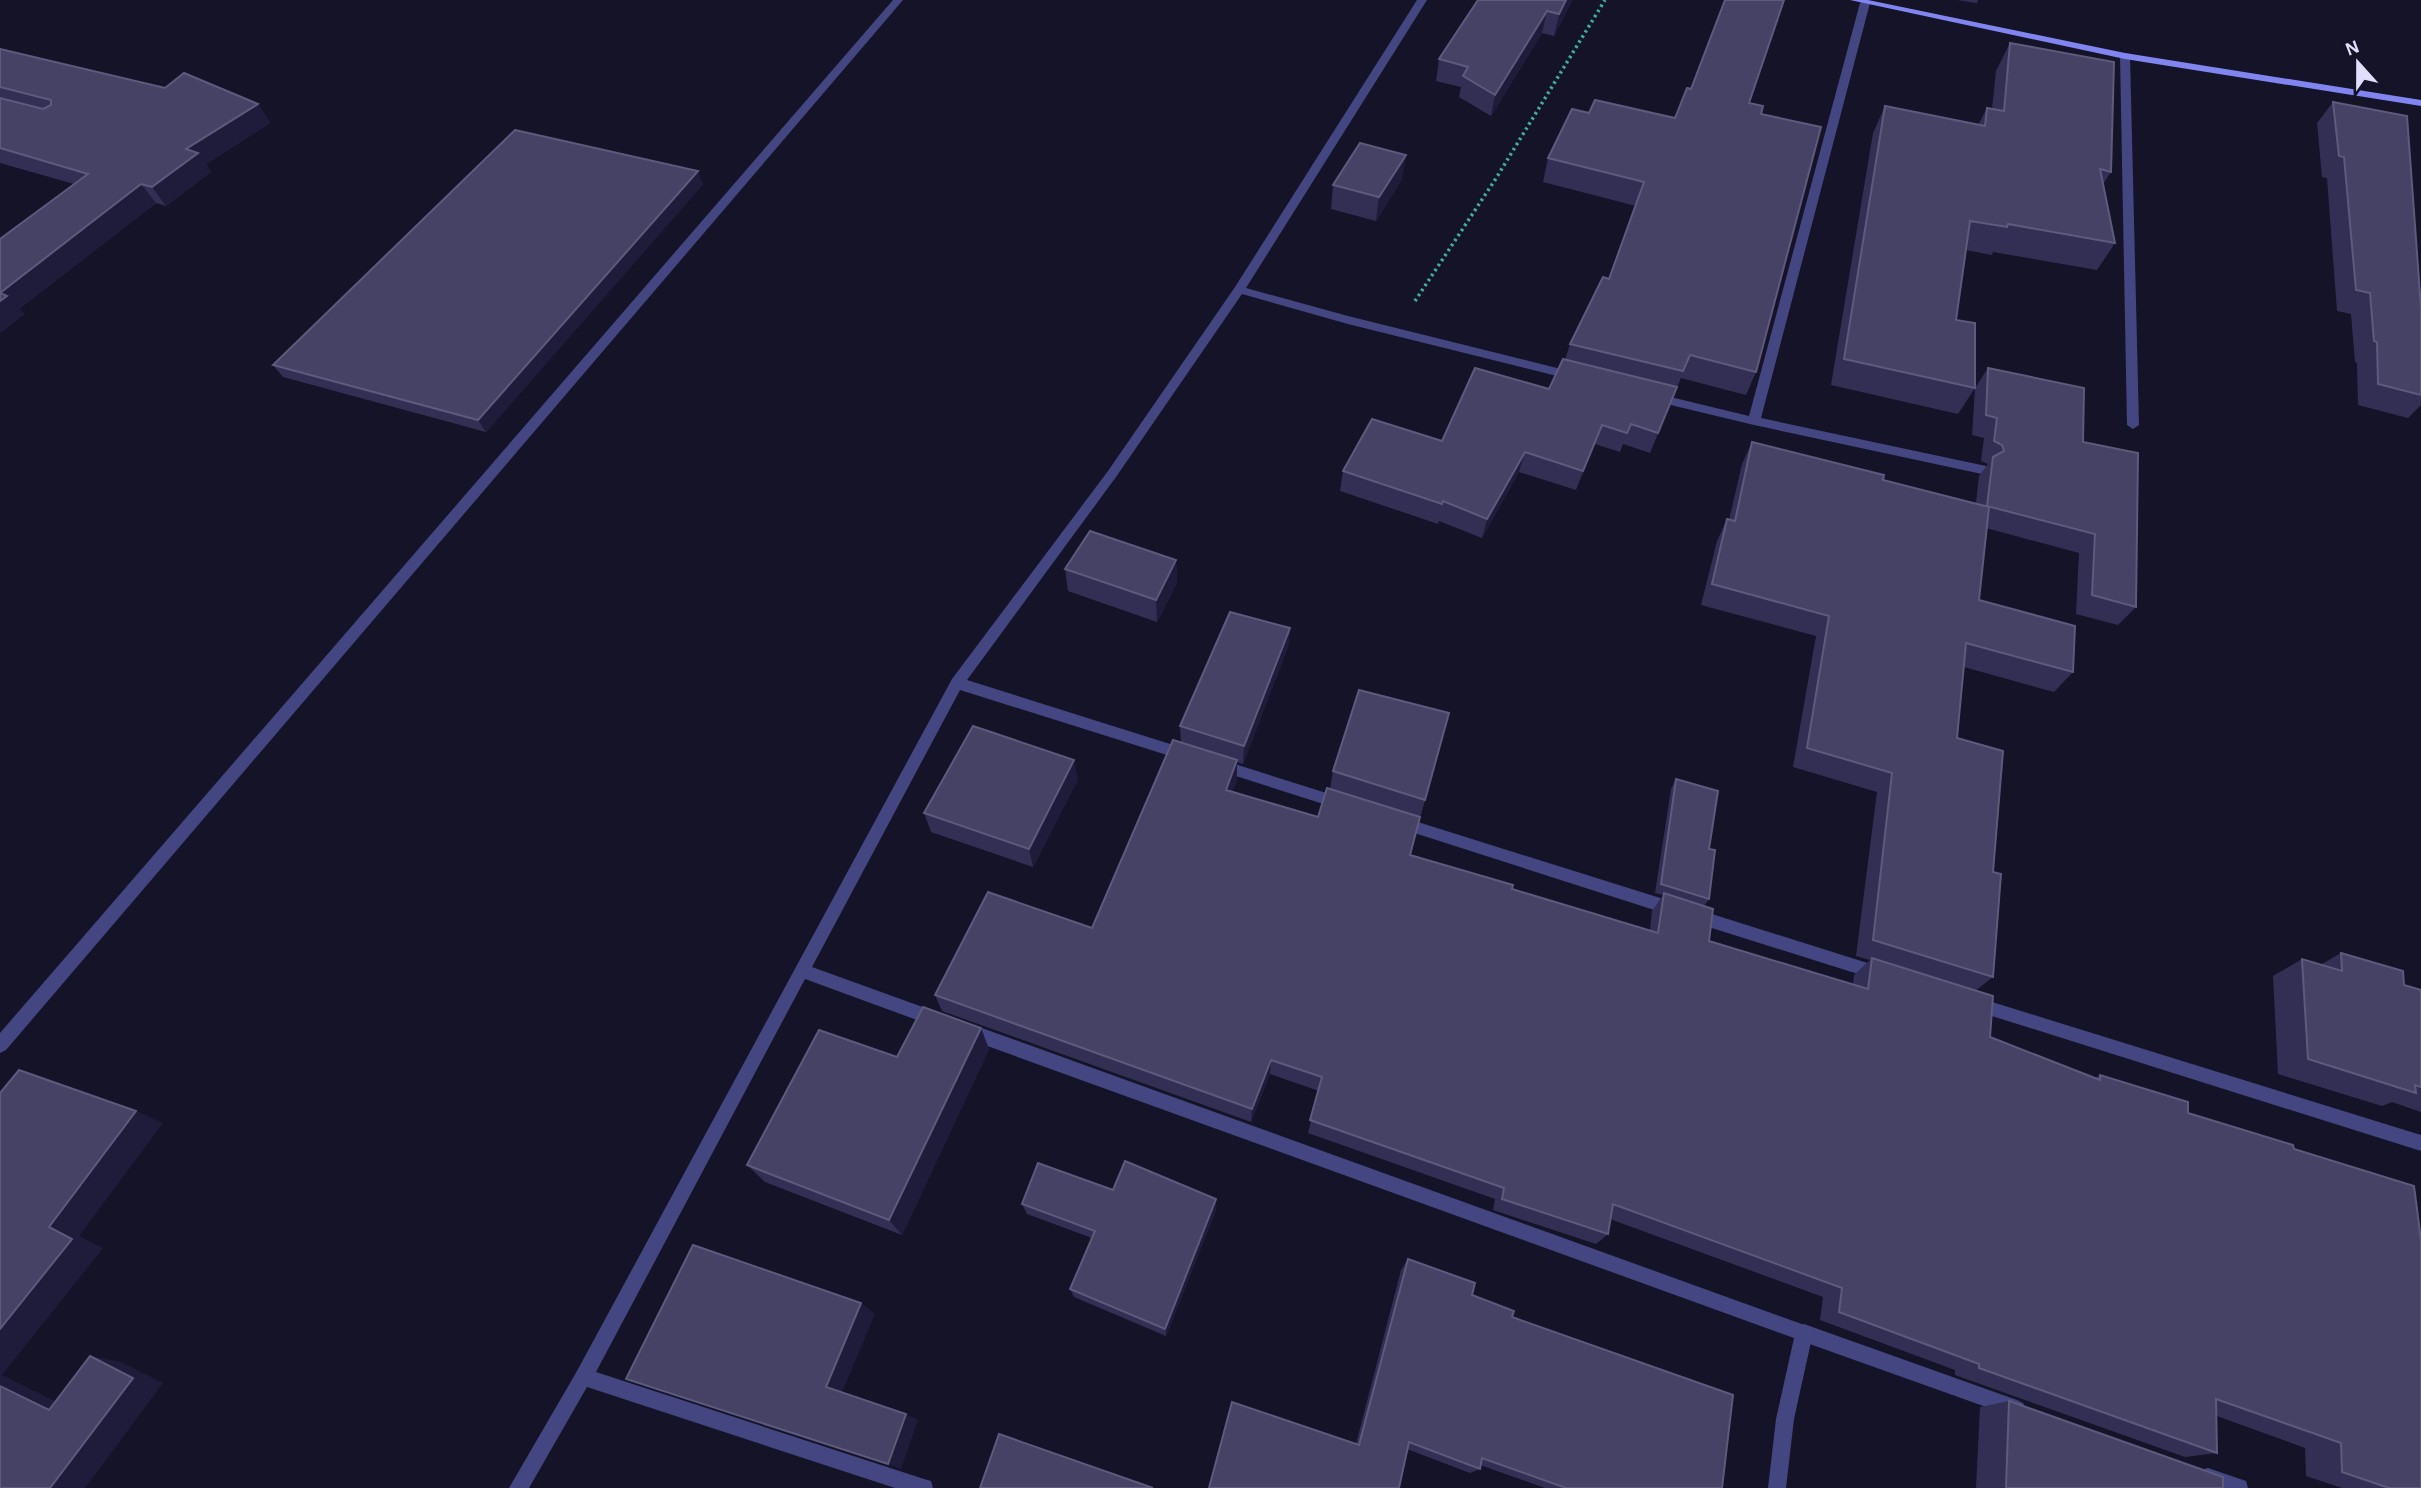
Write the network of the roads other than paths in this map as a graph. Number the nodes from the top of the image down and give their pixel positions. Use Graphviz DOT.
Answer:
graph roads {
  1 [pos="898,0"];
  2 [pos="1422,0"];
  3 [pos="1860,1"];
  4 [pos="2125,56"];
  5 [pos="2421,105"];
  6 [pos="1239,290"];
  7 [pos="1581,378"];
  8 [pos="1647,395"];
  9 [pos="1754,421"];
  10 [pos="2133,425"];
  11 [pos="1982,469"];
  12 [pos="957,683"];
  13 [pos="1356,809"];
  14 [pos="1383,817"];
  15 [pos="802,971"];
  16 [pos="1889,977"];
  17 [pos="1956,998"];
  18 [pos="0,1045"];
  19 [pos="2421,1143"];
  20 [pos="1804,1333"];
  21 [pos="583,1377"];
  22 [pos="2028,1413"];
  23 [pos="2186,1469"];
  24 [pos="518,1488"];
  25 [pos="924,1488"];
  26 [pos="1777,1488"];
  27 [pos="2239,1488"];
  1 -- 18 [label="street"];
  2 -- 6 [label="street"];
  3 -- 4 [label="street"];
  3 -- 9 [label="street"];
  4 -- 5 [label="street"];
  4 -- 10 [label="street"];
  6 -- 7 [label="street"];
  6 -- 12 [label="street"];
  8 -- 9 [label="street"];
  9 -- 11 [label="street"];
  12 -- 13 [label="street"];
  12 -- 15 [label="street"];
  14 -- 16 [label="street"];
  15 -- 20 [label="street"];
  15 -- 21 [label="street"];
  17 -- 19 [label="street"];
  20 -- 22 [label="street"];
  20 -- 26 [label="street"];
  21 -- 24 [label="street"];
  21 -- 25 [label="street"];
  23 -- 27 [label="street"];
}
